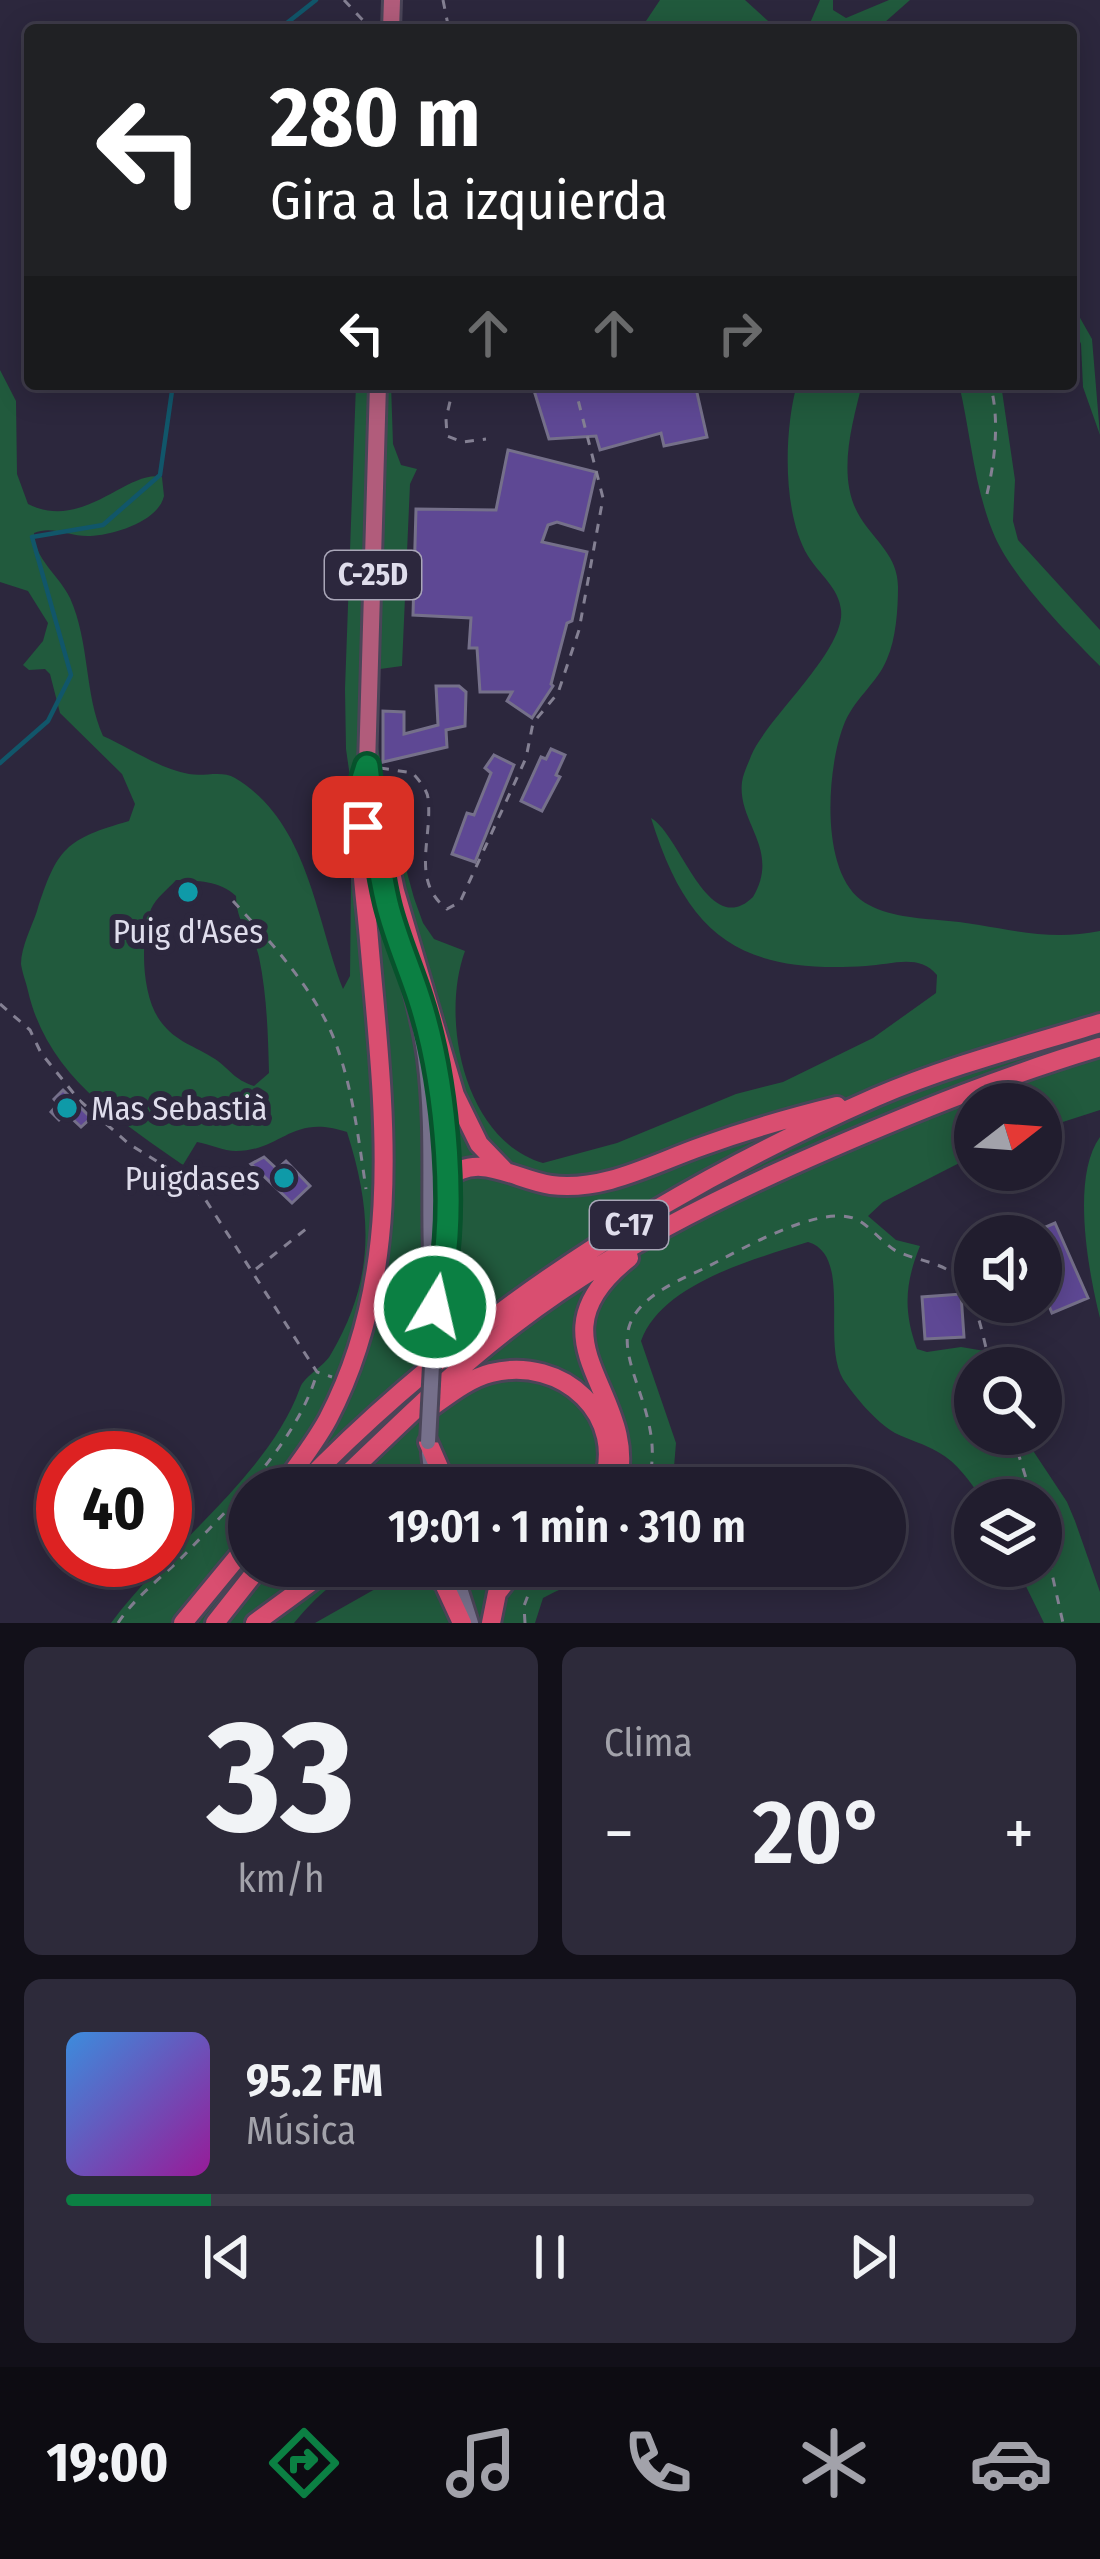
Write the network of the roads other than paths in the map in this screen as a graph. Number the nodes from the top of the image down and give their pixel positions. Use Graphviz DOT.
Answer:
graph roads {
  1 [pos="378,390"];
  2 [pos="367,766"];
  3 [pos="373,813"];
  4 [pos="409,977"];
  5 [pos="1100,1023"];
  6 [pos="1100,1047"];
  7 [pos="877,1096"];
  8 [pos="507,1173"];
  9 [pos="446,1180"];
  10 [pos="669,1224"];
  11 [pos="434,1301"];
  12 [pos="410,1414"];
  13 [pos="428,1442"];
  14 [pos="295,1467"];
  15 [pos="322,1467"];
  16 [pos="355,1467"];
  17 [pos="431,1467"];
  18 [pos="439,1467"];
  19 [pos="605,1467"];
  20 [pos="618,1467"];
  21 [pos="228,1568"];
  22 [pos="243,1587"];
  23 [pos="300,1587"];
  24 [pos="444,1587"];
  25 [pos="459,1587"];
  26 [pos="502,1587"];
  27 [pos="183,1623"];
  28 [pos="215,1623"];
  29 [pos="255,1623"];
  30 [pos="462,1623"];
  31 [pos="471,1623"];
  32 [pos="490,1623"];
  1 -- 2 [label="main road, C-25D"];
  2 -- 3 [label="main road, C-25D"];
  2 -- 14 [label="highway, C-25D"];
  3 -- 4 [label="street"];
  3 -- 8 [label="highway"];
  4 -- 9 [label="street"];
  4 -- 11 [label="street"];
  5 -- 7 [label="highway, C-17"];
  6 -- 10 [label="highway, C-17"];
  7 -- 8 [label="highway"];
  7 -- 15 [label="highway, C-17"];
  8 -- 9 [label="highway"];
  9 -- 11 [label="street"];
  10 -- 12 [label="highway, C-17"];
  10 -- 20 [label="highway"];
  11 -- 13 [label="street, bridge"];
  12 -- 16 [label="highway, C-17"];
  12 -- 19 [label="highway"];
  13 -- 17 [label="street"];
  13 -- 18 [label="highway"];
  21 -- 27 [label="highway"];
  22 -- 28 [label="highway"];
  23 -- 29 [label="highway"];
  24 -- 30 [label="highway"];
  25 -- 31 [label="street"];
  26 -- 32 [label="highway"];
}
